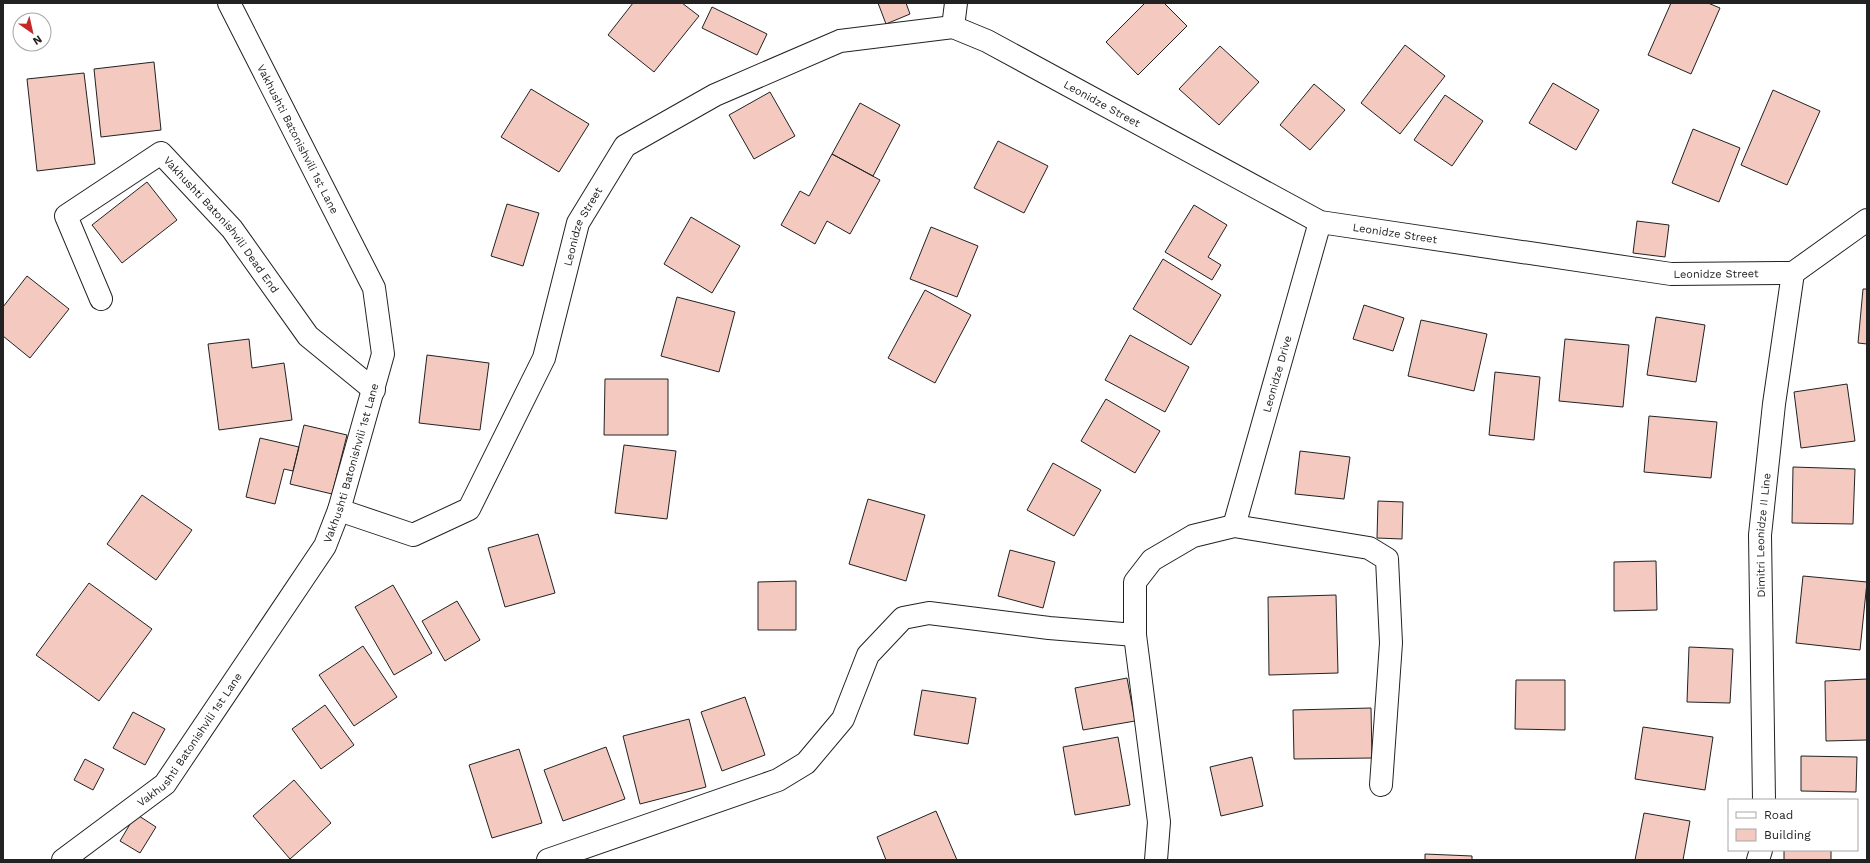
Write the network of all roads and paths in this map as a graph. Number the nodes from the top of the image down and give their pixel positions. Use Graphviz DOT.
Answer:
graph roads {
  1 [pos="229,3"];
  2 [pos="956,3"];
  3 [pos="953,27"];
  4 [pos="1867,220"];
  5 [pos="1320,222"];
  6 [pos="1793,273"];
  7 [pos="101,299"];
  8 [pos="374,390"];
  9 [pos="340,510"];
  10 [pos="1234,526"];
  11 [pos="1135,634"];
  12 [pos="1381,785"];
  13 [pos="1764,799"];
  14 [pos="63,860"];
  15 [pos="548,860"];
  16 [pos="1156,860"];
  1 -- 8 [label="street, Vakhushti Batonishvili 1st Lane"];
  2 -- 3 [label="street"];
  3 -- 5 [label="street, Leonidze Street"];
  3 -- 9 [label="street, Leonidze Street"];
  4 -- 6 [label="street"];
  5 -- 6 [label="street, Leonidze Street"];
  5 -- 10 [label="street, Leonidze Drive"];
  6 -- 13 [label="street, Dimitri Leonidze II Line"];
  7 -- 8 [label="street, Vakhushti Batonishvili Dead End"];
  8 -- 9 [label="street, Vakhushti Batonishvili 1st Lane"];
  9 -- 14 [label="street, Vakhushti Batonishvili 1st Lane"];
  10 -- 11 [label="street"];
  10 -- 12 [label="street"];
  11 -- 15 [label="street"];
  11 -- 16 [label="street"];
}
